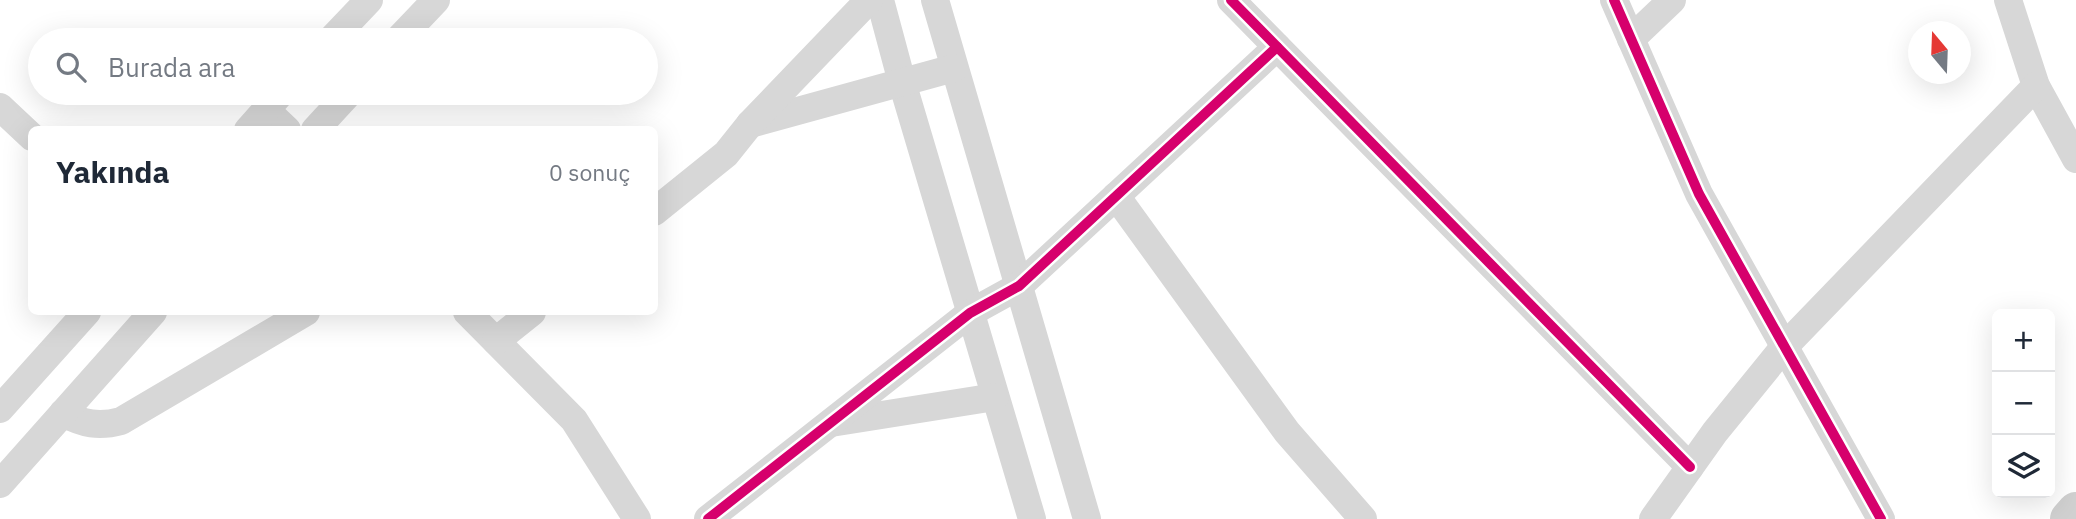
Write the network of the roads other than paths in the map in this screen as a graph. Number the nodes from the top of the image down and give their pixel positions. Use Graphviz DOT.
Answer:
graph roads {
  1 [pos="369,0"];
  2 [pos="436,0"];
  3 [pos="869,0"];
  4 [pos="880,0"];
  5 [pos="935,0"];
  6 [pos="1230,0"];
  7 [pos="1614,0"];
  8 [pos="1672,0"];
  9 [pos="2008,0"];
  10 [pos="342,28"];
  11 [pos="409,28"];
  12 [pos="1631,39"];
  13 [pos="1277,47"];
  14 [pos="954,68"];
  15 [pos="902,82"];
  16 [pos="2036,86"];
  17 [pos="338,105"];
  18 [pos="0,107"];
  19 [pos="265,111"];
  20 [pos="750,124"];
  21 [pos="282,126"];
  22 [pos="319,126"];
  23 [pos="28,133"];
  24 [pos="2076,159"];
  25 [pos="1116,196"];
  26 [pos="658,209"];
  27 [pos="1018,286"];
  28 [pos="970,313"];
  29 [pos="83,315"];
  30 [pos="150,315"];
  31 [pos="301,315"];
  32 [pos="470,315"];
  33 [pos="528,315"];
  34 [pos="496,341"];
  35 [pos="1784,347"];
  36 [pos="995,397"];
  37 [pos="0,409"];
  38 [pos="63,413"];
  39 [pos="829,424"];
  40 [pos="1690,467"];
  41 [pos="0,484"];
  42 [pos="2076,511"];
  43 [pos="637,519"];
  44 [pos="708,519"];
  45 [pos="1032,519"];
  46 [pos="1087,519"];
  47 [pos="1363,519"];
  48 [pos="1653,519"];
  49 [pos="1881,519"];
  50 [pos="2069,519"];
  1 -- 10 [label="street"];
  2 -- 11 [label="street"];
  3 -- 20 [label="street"];
  4 -- 15 [label="street"];
  5 -- 14 [label="street"];
  6 -- 13 [label="street"];
  7 -- 12 [label="street"];
  8 -- 12 [label="street"];
  9 -- 16 [label="street"];
  12 -- 35 [label="street"];
  13 -- 25 [label="street"];
  13 -- 40 [label="street"];
  14 -- 15 [label="street"];
  14 -- 27 [label="street"];
  15 -- 20 [label="street"];
  15 -- 28 [label="street"];
  16 -- 24 [label="street"];
  16 -- 35 [label="street"];
  17 -- 22 [label="street"];
  18 -- 23 [label="street"];
  19 -- 21 [label="street"];
  20 -- 26 [label="street"];
  25 -- 27 [label="street"];
  25 -- 47 [label="street"];
  27 -- 28 [label="street"];
  27 -- 46 [label="street"];
  28 -- 36 [label="street"];
  28 -- 39 [label="street"];
  29 -- 37 [label="street"];
  30 -- 38 [label="street"];
  31 -- 38 [label="street"];
  32 -- 34 [label="street"];
  33 -- 34 [label="street"];
  34 -- 43 [label="street"];
  35 -- 40 [label="street"];
  35 -- 49 [label="street"];
  36 -- 39 [label="street"];
  36 -- 45 [label="street"];
  38 -- 41 [label="street"];
  39 -- 44 [label="street"];
  40 -- 48 [label="street"];
  42 -- 50 [label="main road"];
}
